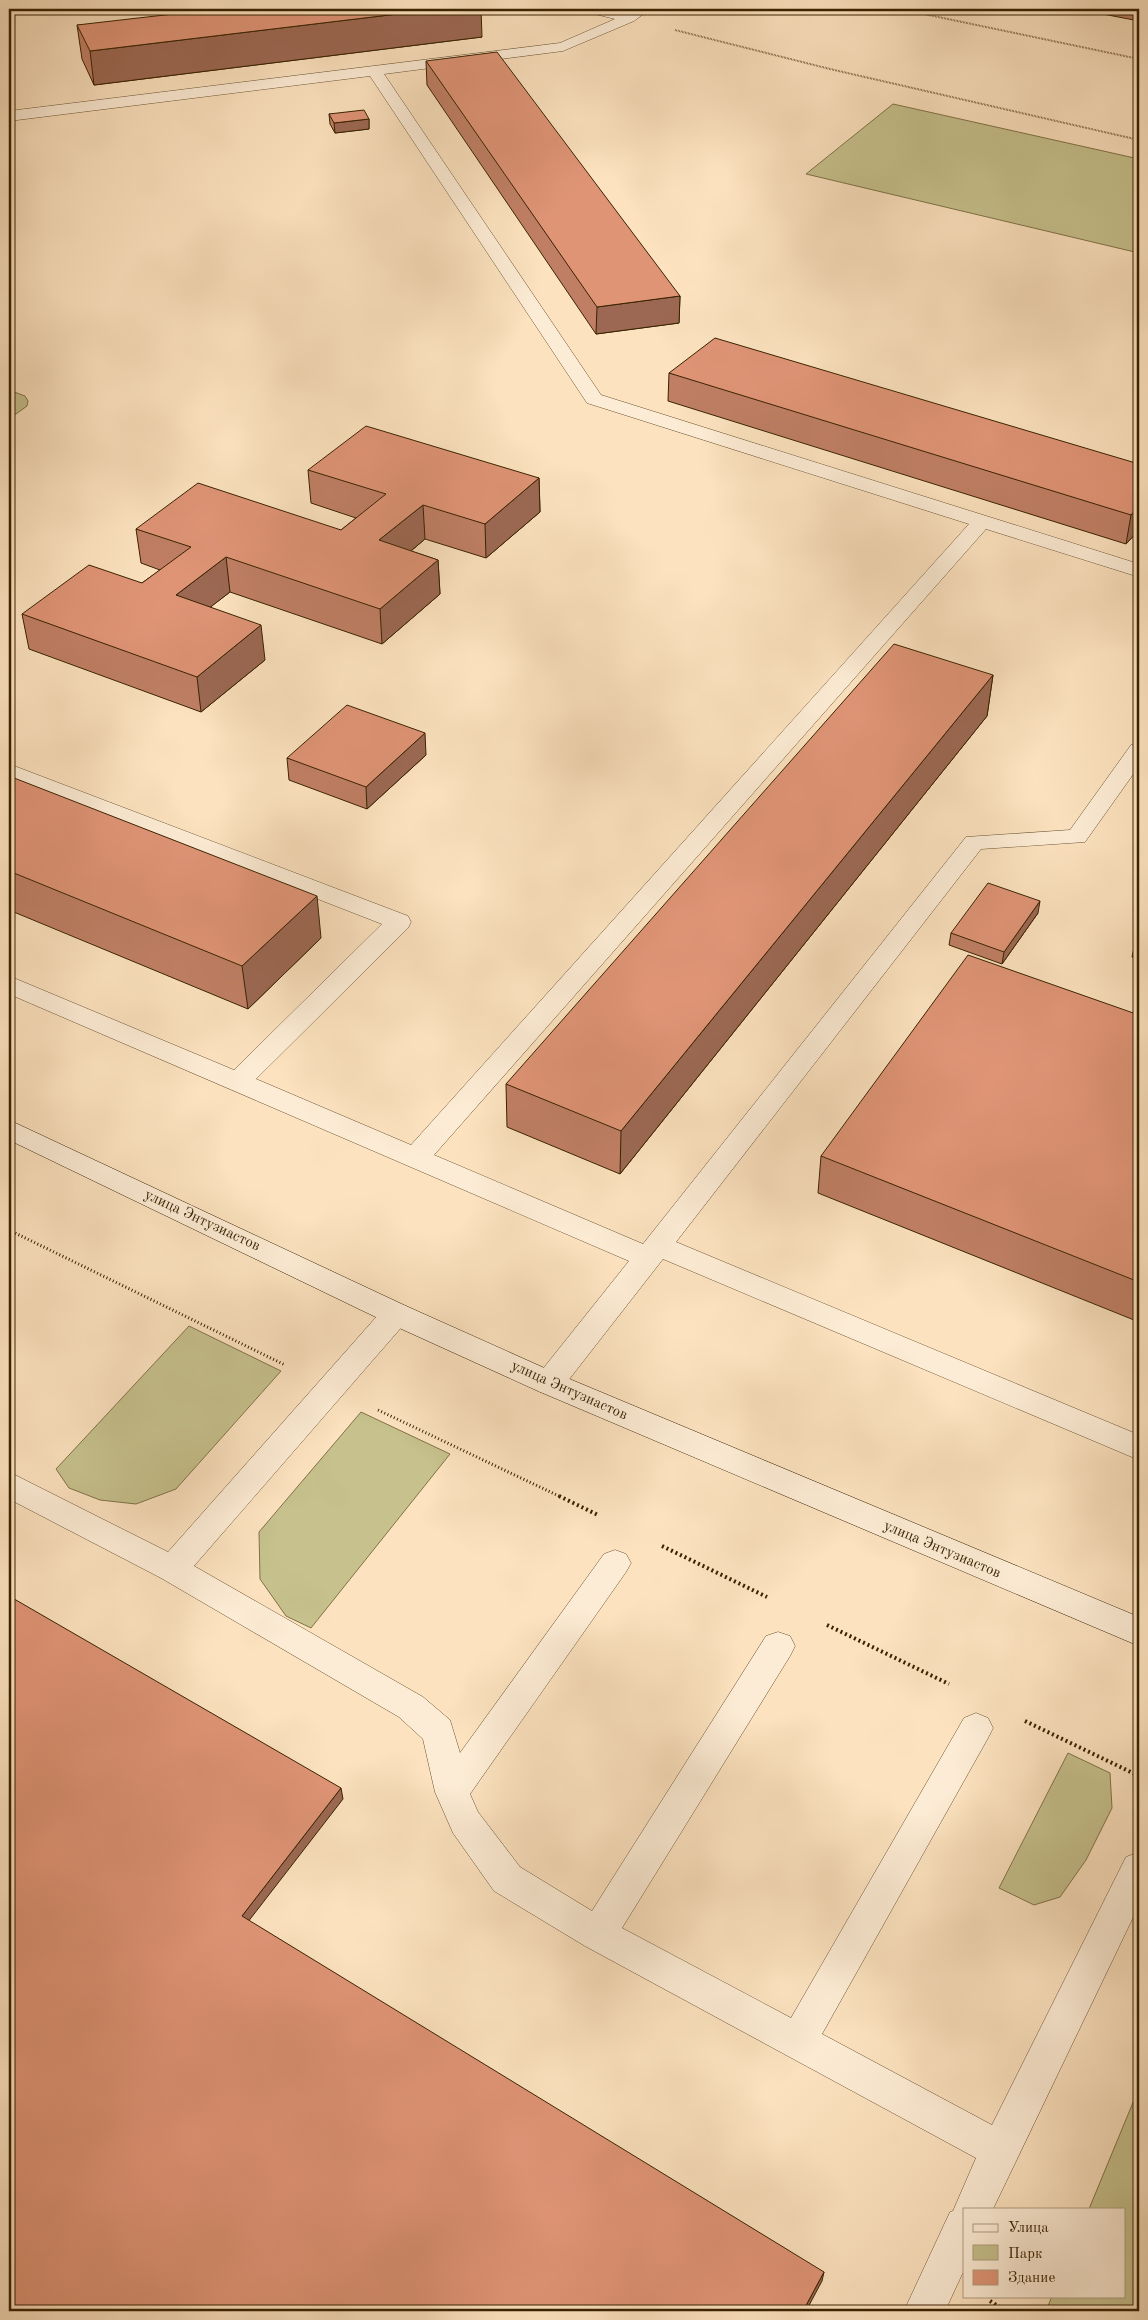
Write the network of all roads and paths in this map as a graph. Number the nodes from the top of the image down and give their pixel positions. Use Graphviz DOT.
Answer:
graph roads {
  1 [pos="592,9"];
  2 [pos="643,9"];
  3 [pos="900,9"];
  4 [pos="630,18"];
  5 [pos="1139,59"];
  6 [pos="374,70"];
  7 [pos="9,116"];
  8 [pos="1139,140"];
  9 [pos="982,522"];
  10 [pos="1139,571"];
  11 [pos="1139,750"];
  12 [pos="9,771"];
  13 [pos="9,984"];
  14 [pos="238,1082"];
  15 [pos="9,1129"];
  16 [pos="415,1158"];
  17 [pos="9,1230"];
  18 [pos="654,1252"];
  19 [pos="396,1314"];
  20 [pos="549,1384"];
  21 [pos="331,1387"];
  22 [pos="1139,1448"];
  23 [pos="9,1485"];
  24 [pos="600,1517"];
  25 [pos="654,1543"];
  26 [pos="615,1563"];
  27 [pos="172,1569"];
  28 [pos="771,1599"];
  29 [pos="825,1625"];
  30 [pos="1139,1632"];
  31 [pos="778,1646"];
  32 [pos="951,1685"];
  33 [pos="1022,1720"];
  34 [pos="976,1728"];
  35 [pos="1139,1776"];
  36 [pos="452,1792"];
  37 [pos="1139,1868"];
  38 [pos="598,1934"];
  39 [pos="798,2041"];
  40 [pos="1000,2150"];
  41 [pos="972,2208"];
  42 [pos="963,2228"];
  43 [pos="984,2298"];
  44 [pos="924,2311"];
  45 [pos="1006,2311"];
  1 -- 4 [label="main road"];
  2 -- 4 [label="main road"];
  3 -- 5 [label="path"];
  4 -- 6 [label="main road"];
  4 -- 8 [label="path"];
  6 -- 7 [label="main road"];
  6 -- 9 [label="main road"];
  9 -- 10 [label="main road"];
  9 -- 16 [label="main road"];
  11 -- 18 [label="main road"];
  12 -- 14 [label="main road"];
  13 -- 14 [label="main road"];
  14 -- 16 [label="main road"];
  15 -- 19 [label="main road, улица Энтузиастов"];
  16 -- 18 [label="main road"];
  17 -- 21 [label="path"];
  18 -- 20 [label="main road"];
  18 -- 22 [label="main road"];
  19 -- 20 [label="main road, улица Энтузиастов"];
  19 -- 21 [label="main road"];
  20 -- 30 [label="main road, улица Энтузиастов"];
  21 -- 24 [label="path"];
  21 -- 27 [label="main road"];
  23 -- 27 [label="main road"];
  25 -- 28 [label="path"];
  26 -- 36 [label="main road"];
  27 -- 36 [label="main road"];
  29 -- 32 [label="path"];
  31 -- 38 [label="main road"];
  33 -- 35 [label="path"];
  34 -- 39 [label="main road"];
  36 -- 38 [label="main road"];
  37 -- 40 [label="main road"];
  38 -- 39 [label="main road"];
  39 -- 40 [label="main road"];
  40 -- 41 [label="main road"];
  42 -- 44 [label="main road"];
  43 -- 45 [label="path"];
}
